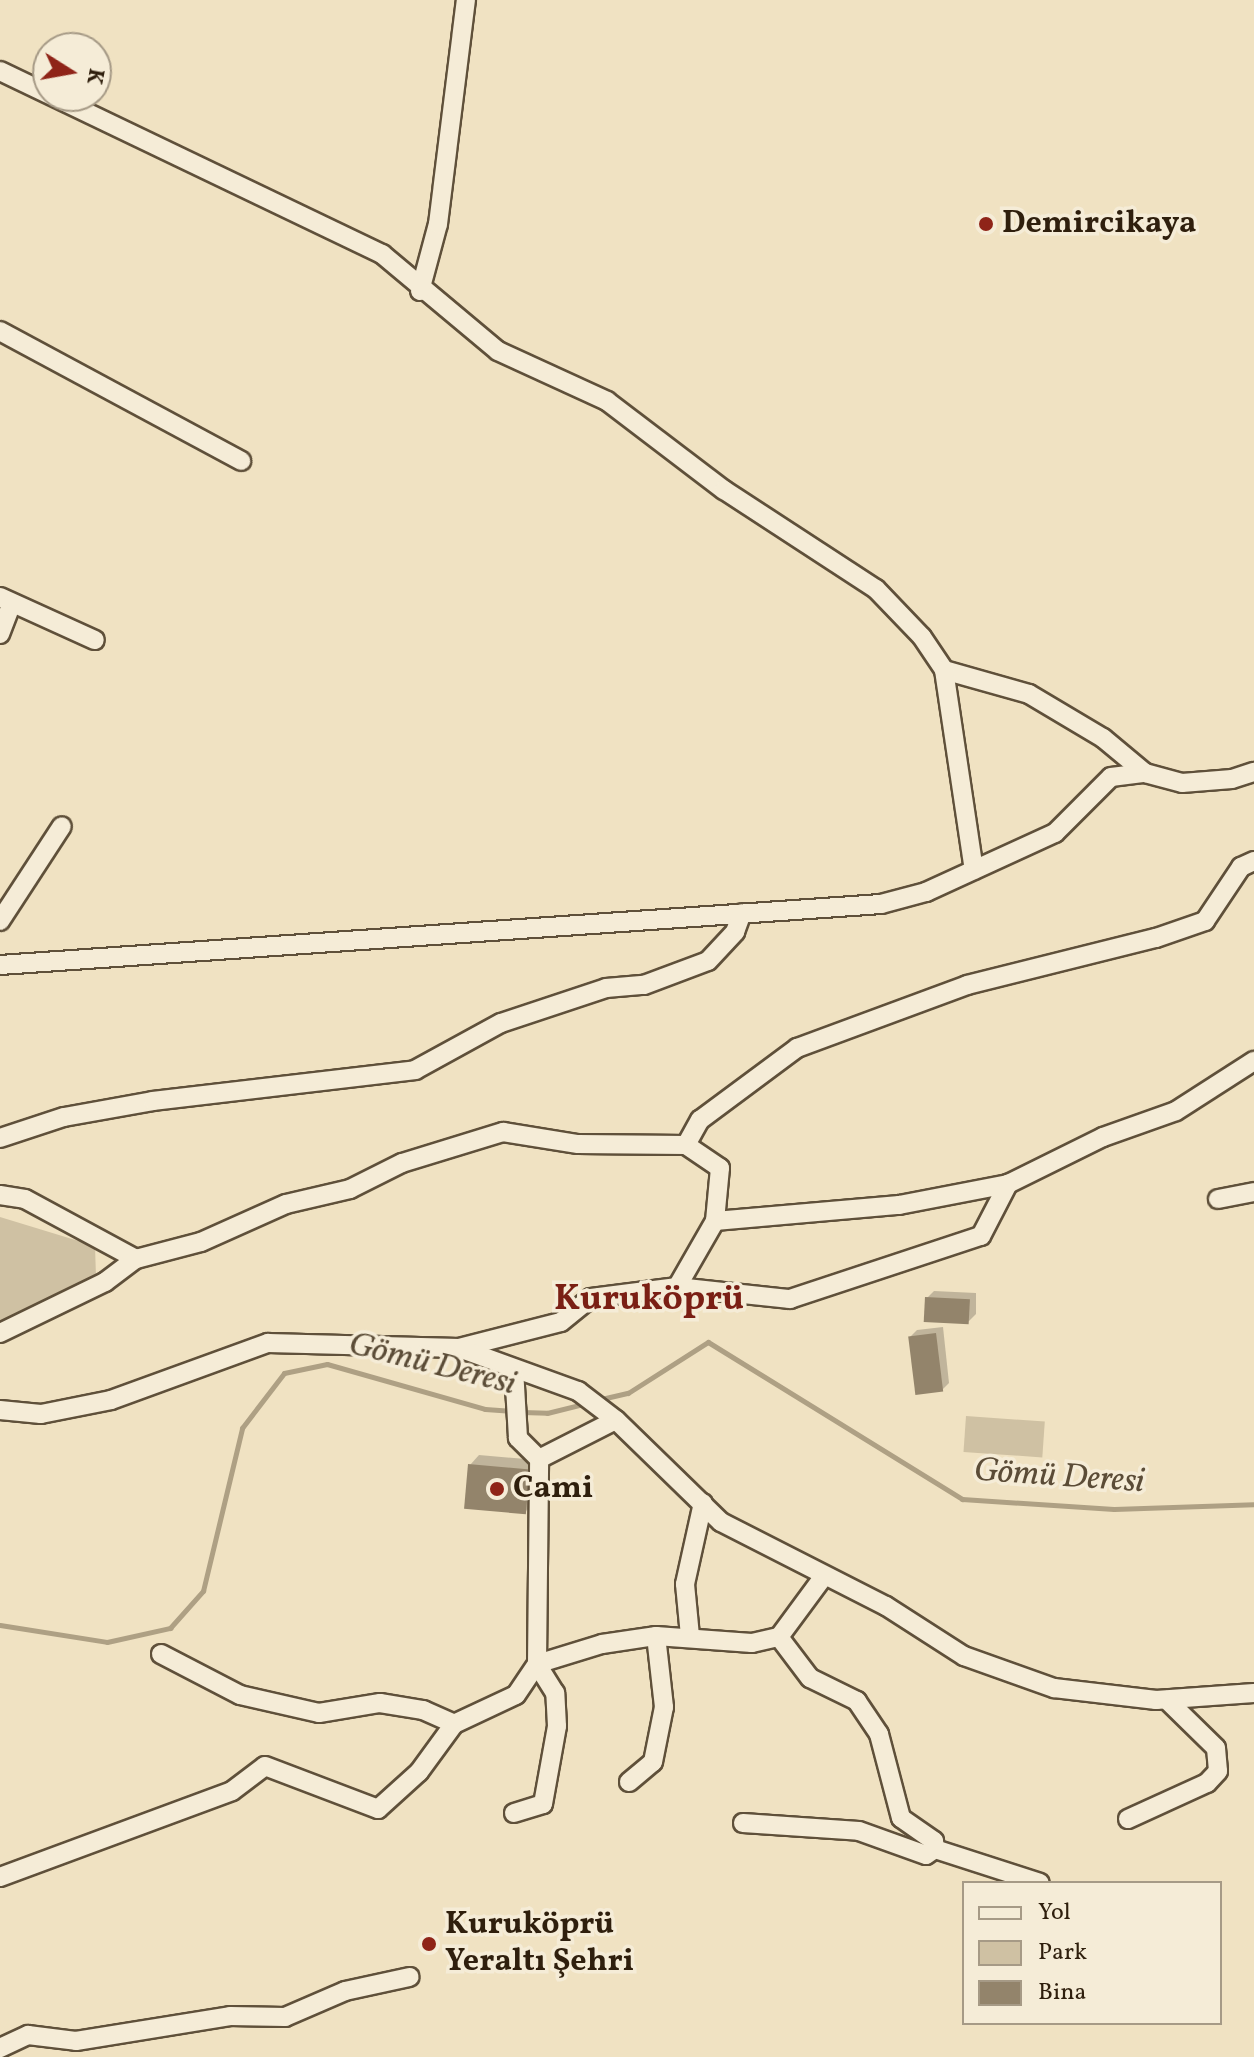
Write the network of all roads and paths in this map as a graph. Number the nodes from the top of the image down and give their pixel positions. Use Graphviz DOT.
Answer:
graph roads {
  1 [pos="466,0"];
  2 [pos="0,71"];
  3 [pos="420,291"];
  4 [pos="0,331"];
  5 [pos="241,461"];
  6 [pos="6,600"];
  7 [pos="0,634"];
  8 [pos="95,640"];
  9 [pos="944,670"];
  10 [pos="1254,772"];
  11 [pos="1145,773"];
  12 [pos="62,826"];
  13 [pos="1254,861"];
  14 [pos="974,870"];
  15 [pos="742,913"];
  16 [pos="0,921"];
  17 [pos="0,965"];
  18 [pos="1254,1061"];
  19 [pos="0,1138"];
  20 [pos="686,1145"];
  21 [pos="1008,1184"];
  22 [pos="1254,1192"];
  23 [pos="0,1195"];
  24 [pos="1218,1199"];
  25 [pos="715,1221"];
  26 [pos="136,1259"];
  27 [pos="677,1287"];
  28 [pos="0,1333"];
  29 [pos="459,1348"];
  30 [pos="514,1369"];
  31 [pos="0,1410"];
  32 [pos="616,1420"];
  33 [pos="539,1459"];
  34 [pos="703,1503"];
  35 [pos="824,1576"];
  36 [pos="656,1636"];
  37 [pos="690,1636"];
  38 [pos="779,1637"];
  39 [pos="161,1654"];
  40 [pos="537,1664"];
  41 [pos="1254,1693"];
  42 [pos="1167,1700"];
  43 [pos="454,1724"];
  44 [pos="629,1782"];
  45 [pos="514,1813"];
  46 [pos="1128,1819"];
  47 [pos="743,1823"];
  48 [pos="935,1849"];
  49 [pos="0,1877"];
  50 [pos="1034,1881"];
  51 [pos="409,1977"];
  52 [pos="0,2048"];
  1 -- 3 [label="street"];
  2 -- 3 [label="street"];
  3 -- 9 [label="street"];
  4 -- 5 [label="street"];
  6 -- 7 [label="street"];
  6 -- 8 [label="street"];
  9 -- 11 [label="street"];
  9 -- 14 [label="street"];
  10 -- 11 [label="street"];
  11 -- 14 [label="street"];
  12 -- 16 [label="street"];
  13 -- 20 [label="street"];
  14 -- 15 [label="street"];
  15 -- 17 [label="street"];
  15 -- 19 [label="street"];
  18 -- 21 [label="street"];
  20 -- 25 [label="street"];
  20 -- 26 [label="street"];
  21 -- 25 [label="street"];
  21 -- 27 [label="street"];
  22 -- 24 [label="street"];
  23 -- 26 [label="street"];
  25 -- 27 [label="street"];
  26 -- 28 [label="street"];
  27 -- 29 [label="street"];
  29 -- 30 [label="street"];
  29 -- 31 [label="street"];
  30 -- 32 [label="street"];
  30 -- 33 [label="street"];
  32 -- 33 [label="street"];
  32 -- 34 [label="street"];
  33 -- 40 [label="street"];
  34 -- 35 [label="street"];
  34 -- 37 [label="street"];
  35 -- 38 [label="street"];
  35 -- 42 [label="street"];
  36 -- 37 [label="street"];
  36 -- 40 [label="street"];
  36 -- 44 [label="street"];
  37 -- 38 [label="street"];
  38 -- 48 [label="street"];
  39 -- 43 [label="street"];
  40 -- 43 [label="street"];
  40 -- 45 [label="street"];
  41 -- 42 [label="street"];
  42 -- 46 [label="street"];
  43 -- 49 [label="street"];
  47 -- 48 [label="street"];
  48 -- 50 [label="street"];
  51 -- 52 [label="street"];
}
